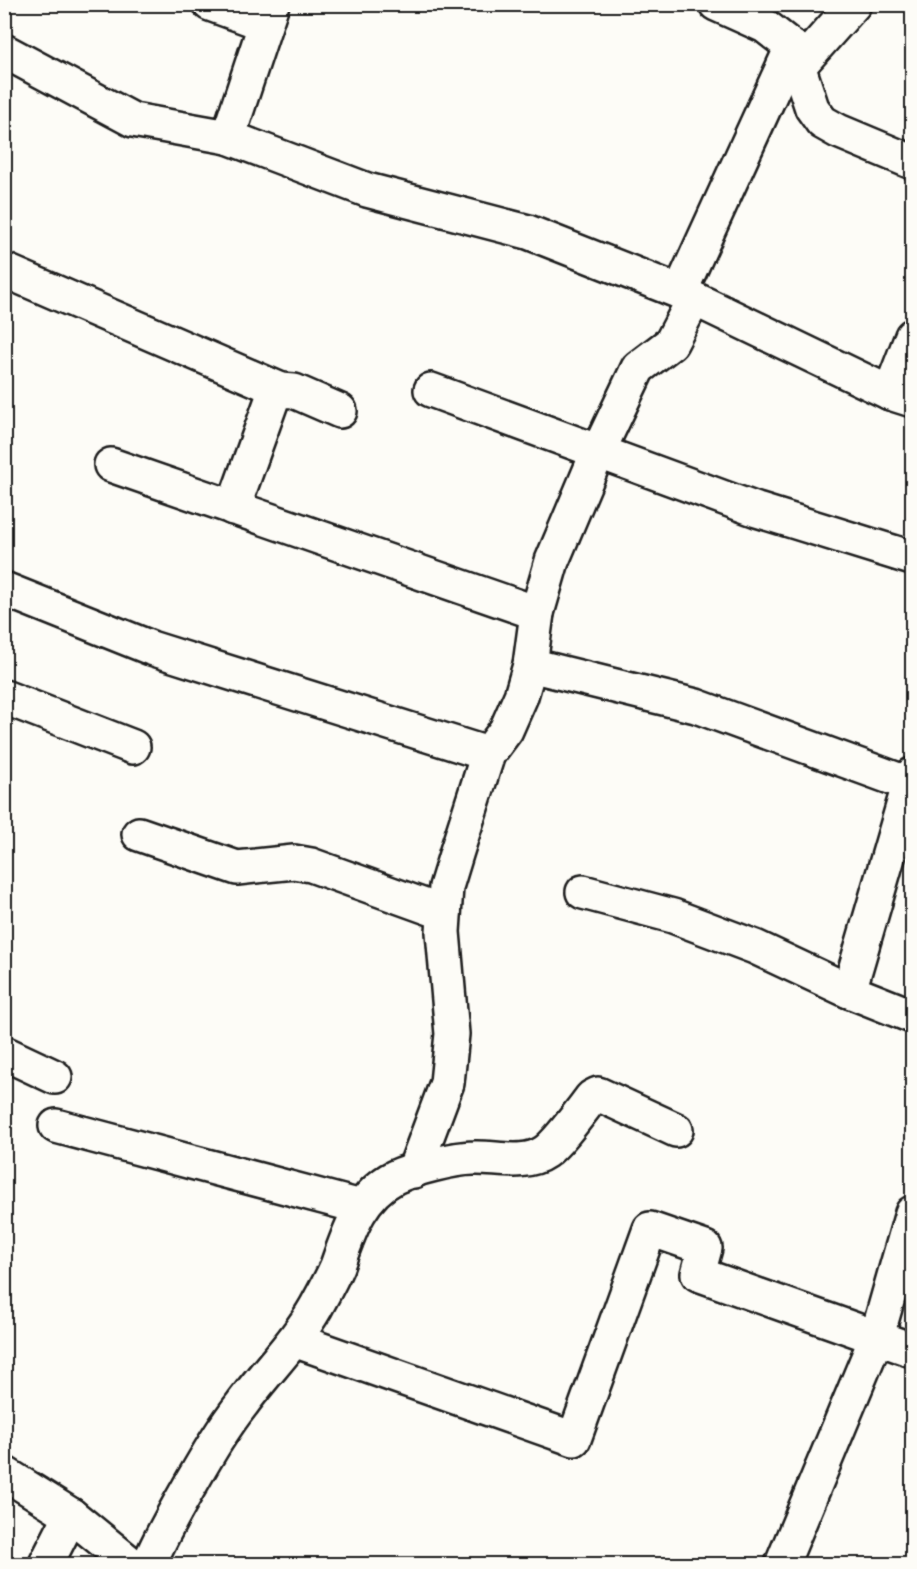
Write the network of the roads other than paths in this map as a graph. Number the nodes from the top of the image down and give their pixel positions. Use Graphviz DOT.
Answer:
graph roads {
  1 [pos="210,4"];
  2 [pos="716,4"];
  3 [pos="854,4"];
  4 [pos="269,14"];
  5 [pos="4,51"];
  6 [pos="796,56"];
  7 [pos="228,137"];
  8 [pos="912,162"];
  9 [pos="4,270"];
  10 [pos="687,296"];
  11 [pos="912,336"];
  12 [pos="281,390"];
  13 [pos="430,390"];
  14 [pos="901,396"];
  15 [pos="340,411"];
  16 [pos="598,452"];
  17 [pos="111,465"];
  18 [pos="233,508"];
  19 [pos="912,558"];
  20 [pos="4,589"];
  21 [pos="537,613"];
  22 [pos="530,665"];
  23 [pos="4,697"];
  24 [pos="133,747"];
  25 [pos="488,754"];
  26 [pos="911,781"];
  27 [pos="139,834"];
  28 [pos="583,892"];
  29 [pos="444,913"];
  30 [pos="849,991"];
  31 [pos="912,1016"];
  32 [pos="4,1053"];
  33 [pos="55,1077"];
  34 [pos="56,1126"];
  35 [pos="676,1130"];
  36 [pos="414,1171"];
  37 [pos="361,1207"];
  38 [pos="911,1221"];
  39 [pos="877,1336"];
  40 [pos="294,1340"];
  41 [pos="912,1350"];
  42 [pos="4,1473"];
  43 [pos="71,1515"];
  44 [pos="46,1564"];
  45 [pos="131,1564"];
  46 [pos="149,1564"];
  47 [pos="782,1564"];
  1 -- 4 [label="street"];
  2 -- 6 [label="street"];
  3 -- 6 [label="street"];
  4 -- 7 [label="street"];
  5 -- 7 [label="street"];
  6 -- 8 [label="street"];
  6 -- 10 [label="street"];
  7 -- 10 [label="street"];
  9 -- 12 [label="street"];
  10 -- 14 [label="street"];
  10 -- 16 [label="street"];
  11 -- 14 [label="street"];
  12 -- 15 [label="street"];
  12 -- 18 [label="street"];
  13 -- 16 [label="street"];
  16 -- 19 [label="street"];
  16 -- 21 [label="street"];
  17 -- 18 [label="street"];
  18 -- 21 [label="street"];
  20 -- 25 [label="street"];
  21 -- 22 [label="street"];
  22 -- 25 [label="street"];
  22 -- 26 [label="street"];
  23 -- 24 [label="street"];
  25 -- 29 [label="street"];
  26 -- 30 [label="street"];
  27 -- 29 [label="street"];
  28 -- 30 [label="street"];
  29 -- 36 [label="street"];
  30 -- 31 [label="street"];
  32 -- 33 [label="street"];
  34 -- 37 [label="street"];
  35 -- 36 [label="street"];
  36 -- 37 [label="street"];
  37 -- 40 [label="street"];
  38 -- 39 [label="street"];
  39 -- 40 [label="street"];
  39 -- 41 [label="street"];
  39 -- 47 [label="street"];
  40 -- 46 [label="street"];
  42 -- 43 [label="street"];
  43 -- 44 [label="street"];
  43 -- 45 [label="street"];
}
